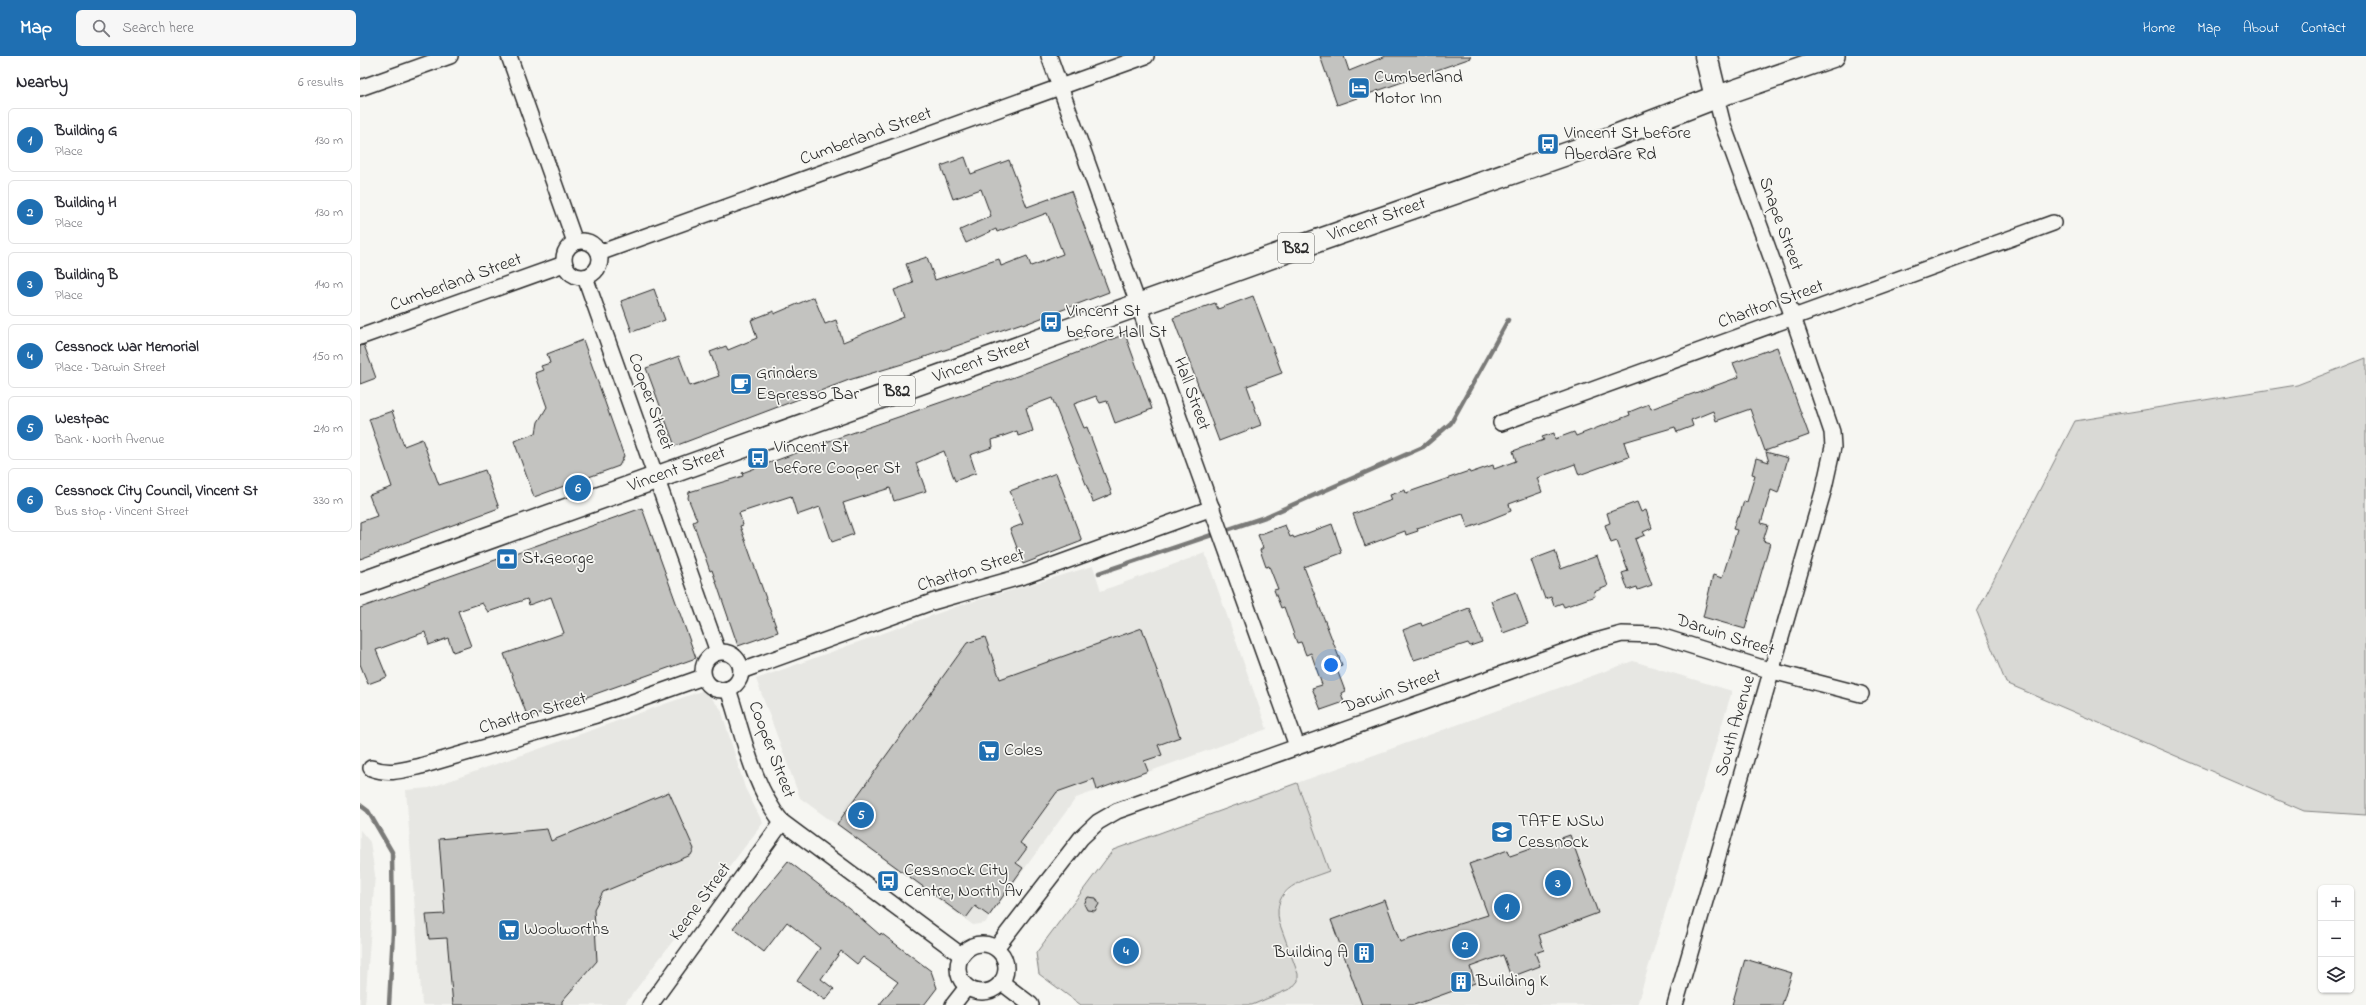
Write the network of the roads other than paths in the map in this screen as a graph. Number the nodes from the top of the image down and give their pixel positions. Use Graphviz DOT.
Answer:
graph roads {
  1 [pos="450,56"];
  2 [pos="509,56"];
  3 [pos="1049,56"];
  4 [pos="1146,56"];
  5 [pos="1706,56"];
  6 [pos="1834,56"];
  7 [pos="1060,87"];
  8 [pos="360,88"];
  9 [pos="1716,97"];
  10 [pos="2053,223"];
  11 [pos="575,242"];
  12 [pos="599,253"];
  13 [pos="564,264"];
  14 [pos="585,277"];
  15 [pos="1138,305"];
  16 [pos="1793,317"];
  17 [pos="360,337"];
  18 [pos="1501,423"];
  19 [pos="1832,432"];
  20 [pos="657,477"];
  21 [pos="1212,508"];
  22 [pos="360,584"];
  23 [pos="718,652"];
  24 [pos="741,671"];
  25 [pos="1772,671"];
  26 [pos="703,677"];
  27 [pos="728,689"];
  28 [pos="1861,694"];
  29 [pos="1297,746"];
  30 [pos="371,768"];
  31 [pos="782,822"];
  32 [pos="996,948"];
  33 [pos="961,955"];
  34 [pos="1001,982"];
  35 [pos="966,987"];
  36 [pos="650,1005"];
  37 [pos="953,1005"];
  38 [pos="1031,1005"];
  39 [pos="1674,1005"];
  1 -- 8 [label="street"];
  2 -- 11 [label="street"];
  3 -- 7 [label="street, Hall Street"];
  4 -- 7 [label="street, Cumberland Street"];
  5 -- 9 [label="main road"];
  6 -- 9 [label="street"];
  7 -- 12 [label="street, Cumberland Street"];
  7 -- 15 [label="street, Hall Street"];
  9 -- 15 [label="main road, Vincent Street / B82"];
  9 -- 16 [label="street, Snape Street"];
  10 -- 16 [label="street, Charlton Street"];
  11 -- 12 [label="street"];
  11 -- 13 [label="street"];
  12 -- 14 [label="street"];
  13 -- 14 [label="street"];
  13 -- 17 [label="street, Cumberland Street"];
  14 -- 20 [label="street, Cooper Street"];
  15 -- 20 [label="main road, Vincent Street / B82"];
  15 -- 21 [label="street, Hall Street"];
  16 -- 18 [label="street, Charlton Street"];
  16 -- 19 [label="street, Snape Street"];
  19 -- 25 [label="street, South Avenue"];
  20 -- 22 [label="main road, Vincent Street / B82"];
  20 -- 23 [label="street, Cooper Street"];
  21 -- 24 [label="street, Charlton Street"];
  21 -- 29 [label="street, Hall Street"];
  23 -- 24 [label="street"];
  23 -- 26 [label="street"];
  24 -- 27 [label="street"];
  25 -- 28 [label="street, Darwin Street"];
  25 -- 29 [label="street, Darwin Street"];
  25 -- 39 [label="street, South Avenue"];
  26 -- 27 [label="street"];
  26 -- 30 [label="street, Charlton Street"];
  27 -- 31 [label="street, Cooper Street"];
  29 -- 32 [label="street, Darwin Street"];
  31 -- 33 [label="street, Cooper Street"];
  31 -- 36 [label="street, Keene Street"];
  32 -- 33 [label="street"];
  32 -- 34 [label="street"];
  33 -- 35 [label="street"];
  34 -- 35 [label="street"];
  34 -- 38 [label="street"];
  35 -- 37 [label="street"];
}
